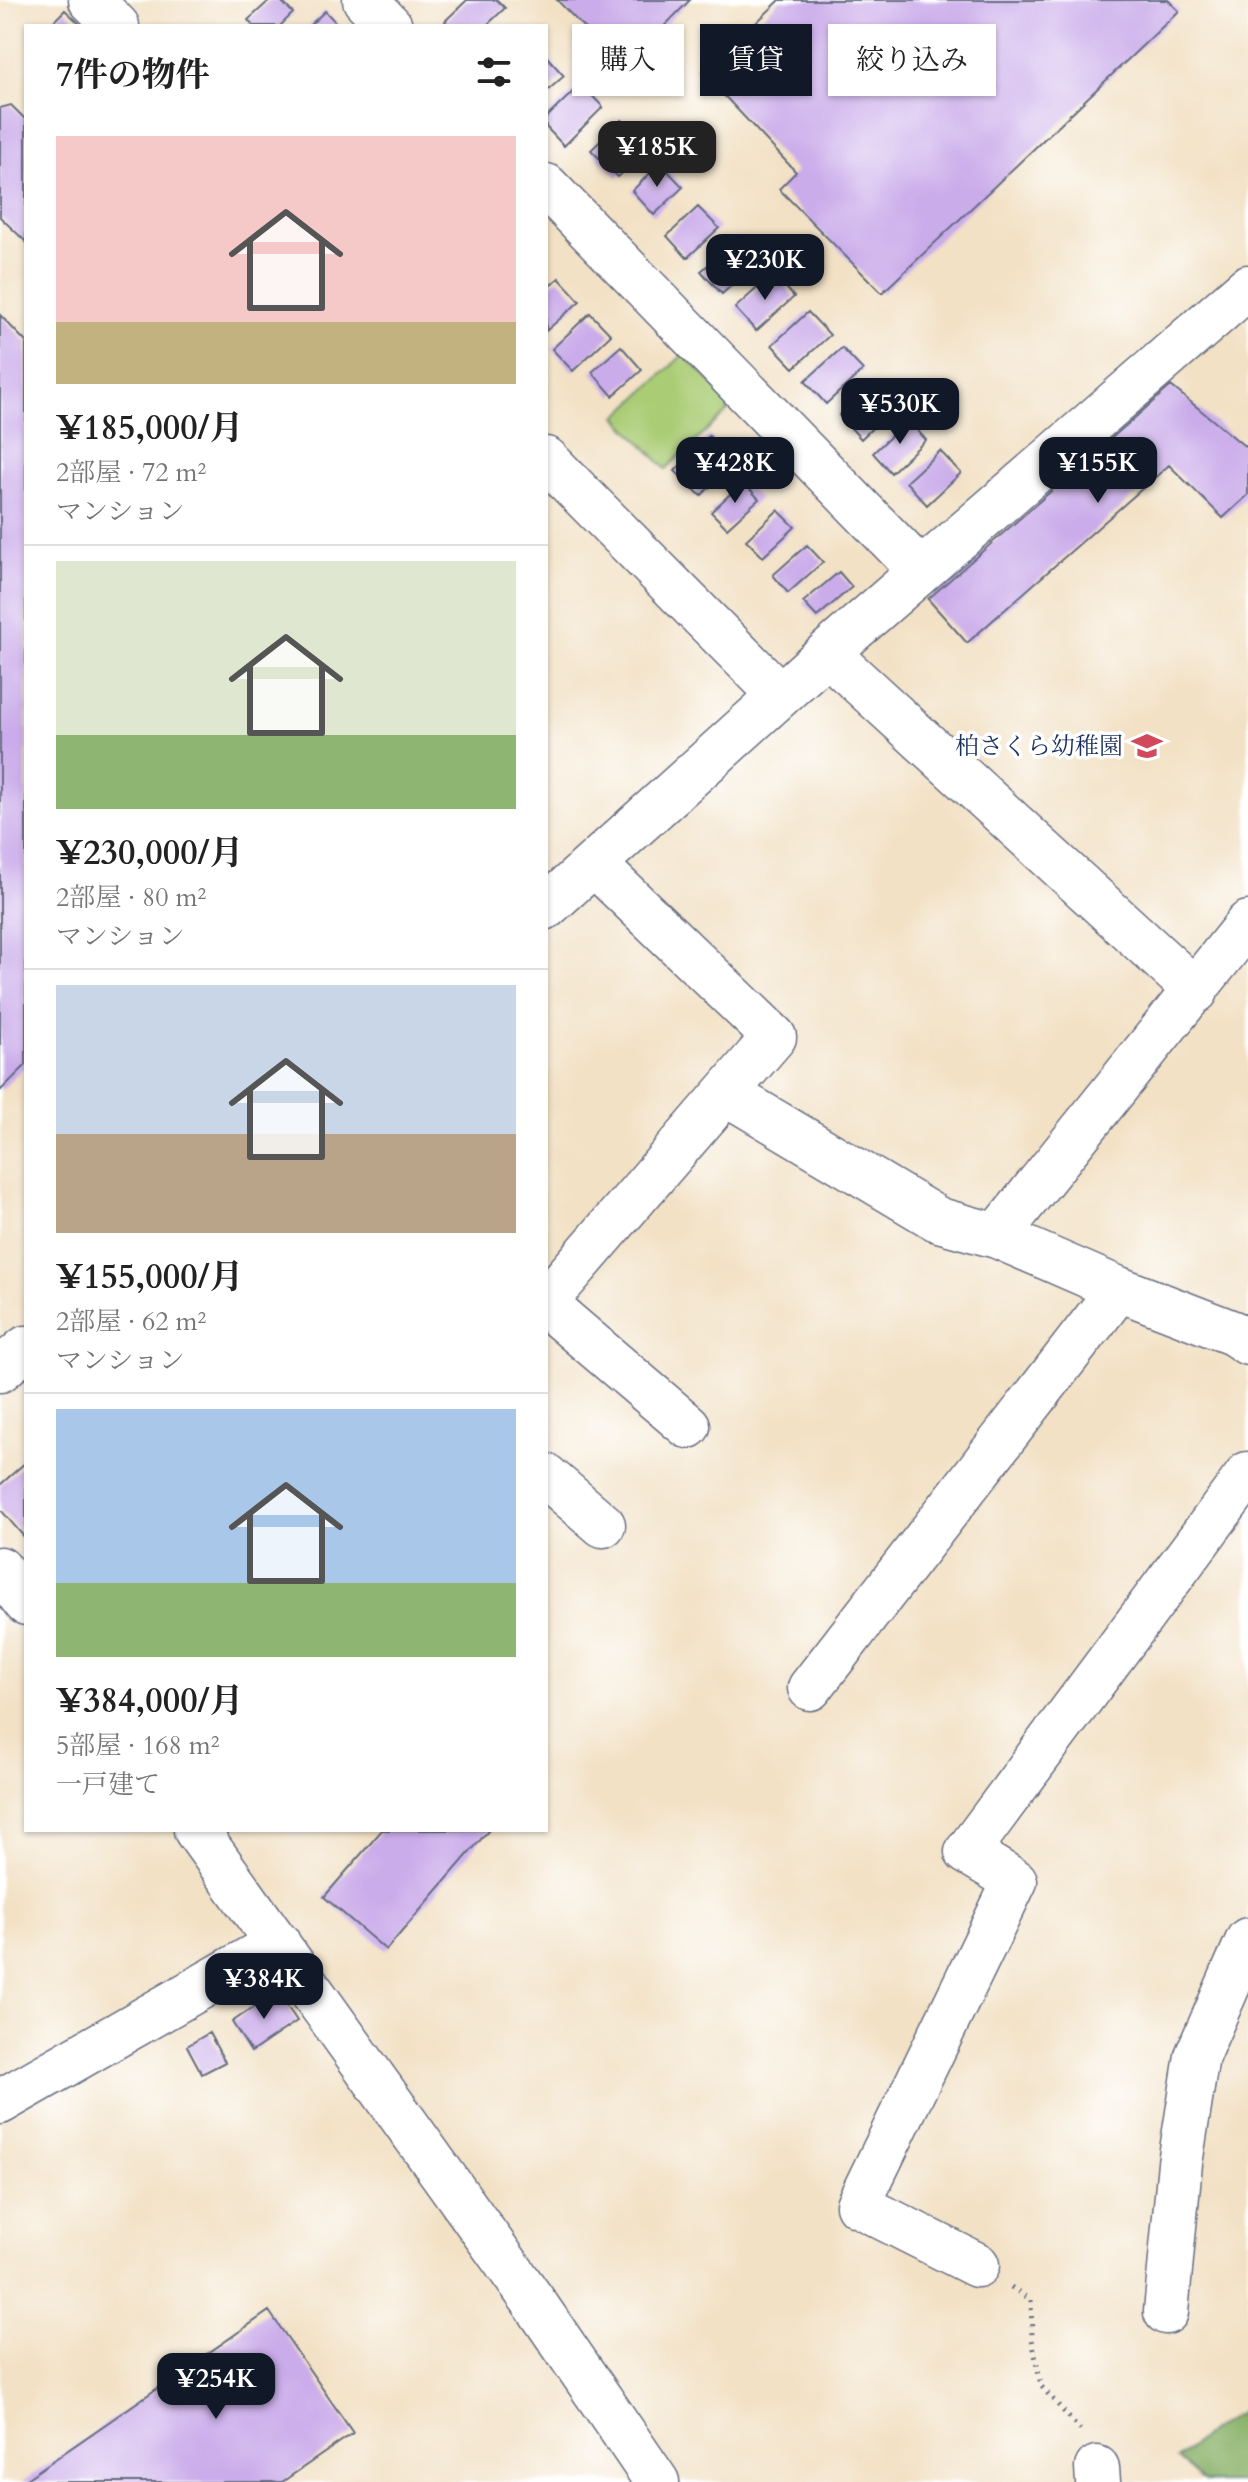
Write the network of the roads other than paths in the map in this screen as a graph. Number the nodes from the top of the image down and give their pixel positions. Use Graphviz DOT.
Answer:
graph roads {
  1 [pos="91,0"];
  2 [pos="365,0"];
  3 [pos="115,24"];
  4 [pos="388,24"];
  5 [pos="548,188"];
  6 [pos="1248,287"];
  7 [pos="548,461"];
  8 [pos="920,570"];
  9 [pos="827,653"];
  10 [pos="768,717"];
  11 [pos="595,865"];
  12 [pos="548,905"];
  13 [pos="1248,923"];
  14 [pos="1196,991"];
  15 [pos="726,1093"];
  16 [pos="997,1236"];
  17 [pos="1119,1289"];
  18 [pos="548,1301"];
  19 [pos="548,1305"];
  20 [pos="1243,1330"];
  21 [pos="24,1350"];
  22 [pos="0,1370"];
  23 [pos="688,1426"];
  24 [pos="1248,1474"];
  25 [pos="548,1478"];
  26 [pos="603,1525"];
  27 [pos="0,1569"];
  28 [pos="24,1600"];
  29 [pos="810,1688"];
  30 [pos="197,1832"];
  31 [pos="1248,1940"];
  32 [pos="278,1943"];
  33 [pos="0,2102"];
  34 [pos="977,2265"];
  35 [pos="1166,2312"];
  36 [pos="657,2482"];
  1 -- 3 [label="street"];
  2 -- 4 [label="street"];
  5 -- 8 [label="street"];
  6 -- 8 [label="street"];
  7 -- 10 [label="street"];
  8 -- 9 [label="street"];
  9 -- 10 [label="street"];
  9 -- 14 [label="street"];
  10 -- 11 [label="street"];
  11 -- 12 [label="street"];
  11 -- 15 [label="street"];
  13 -- 14 [label="street"];
  14 -- 16 [label="street"];
  15 -- 16 [label="street"];
  15 -- 18 [label="street"];
  16 -- 17 [label="street"];
  17 -- 20 [label="street"];
  17 -- 29 [label="street"];
  19 -- 23 [label="street"];
  21 -- 22 [label="street"];
  24 -- 34 [label="street"];
  25 -- 26 [label="street"];
  27 -- 28 [label="street"];
  30 -- 32 [label="street"];
  31 -- 35 [label="street"];
  32 -- 33 [label="street"];
  32 -- 36 [label="street"];
}
